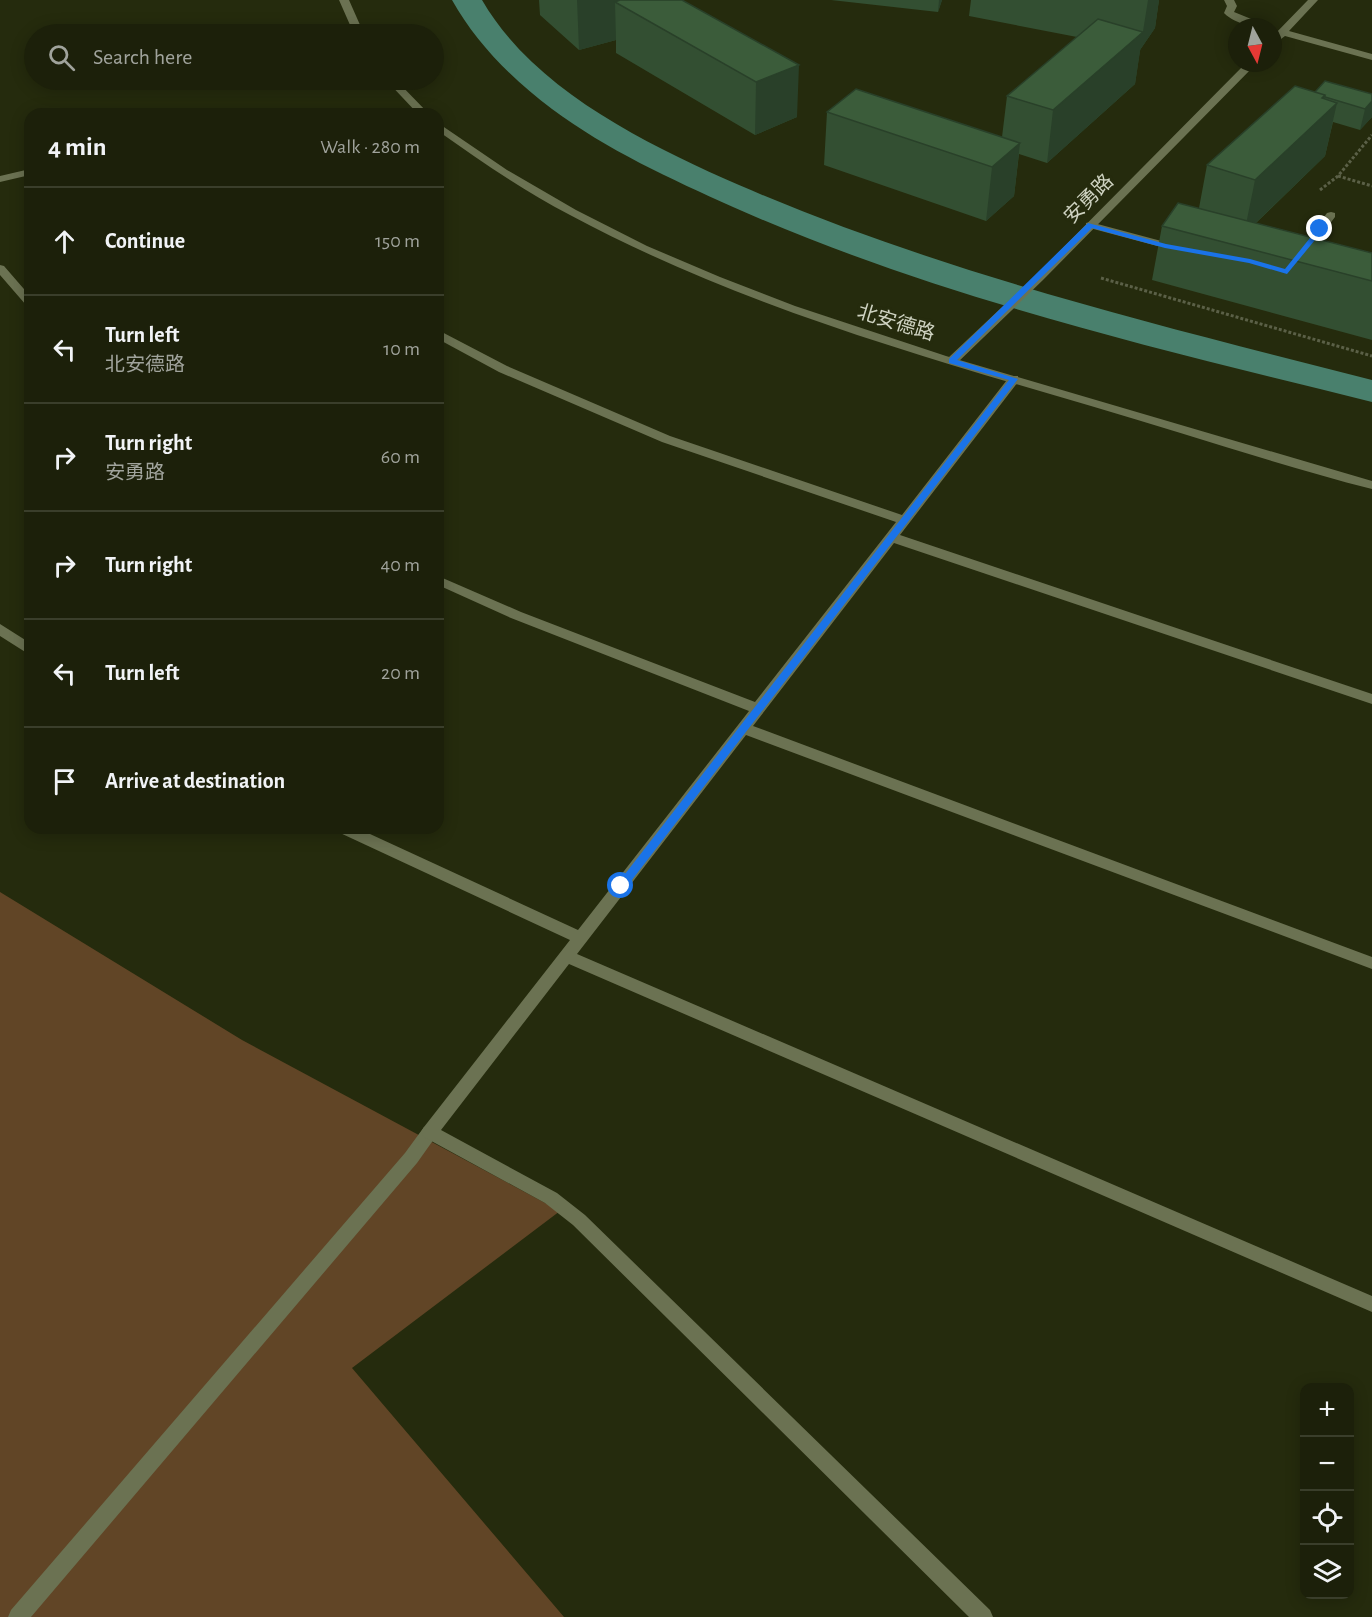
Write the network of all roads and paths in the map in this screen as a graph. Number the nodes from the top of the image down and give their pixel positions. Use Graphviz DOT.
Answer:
graph roads {
  1 [pos="344,0"];
  2 [pos="1229,0"];
  3 [pos="1313,0"];
  4 [pos="1236,18"];
  5 [pos="355,24"];
  6 [pos="1282,27"];
  7 [pos="1282,31"];
  8 [pos="1372,57"];
  9 [pos="1243,72"];
  10 [pos="401,90"];
  11 [pos="418,108"];
  12 [pos="444,131"];
  13 [pos="24,173"];
  14 [pos="1338,176"];
  15 [pos="0,179"];
  16 [pos="1372,186"];
  17 [pos="1331,215"];
  18 [pos="1090,225"];
  19 [pos="1186,250"];
  20 [pos="1293,264"];
  21 [pos="0,268"];
  22 [pos="1101,278"];
  23 [pos="24,296"];
  24 [pos="444,337"];
  25 [pos="1372,356"];
  26 [pos="952,361"];
  27 [pos="1014,379"];
  28 [pos="1372,485"];
  29 [pos="905,520"];
  30 [pos="891,537"];
  31 [pos="444,583"];
  32 [pos="0,629"];
  33 [pos="24,646"];
  34 [pos="1372,699"];
  35 [pos="758,709"];
  36 [pos="743,728"];
  37 [pos="356,834"];
  38 [pos="581,938"];
  39 [pos="567,956"];
  40 [pos="1372,963"];
  41 [pos="430,1132"];
  42 [pos="1372,1304"];
  43 [pos="18,1617"];
  44 [pos="983,1617"];
  1 -- 5 [label="street"];
  2 -- 4 [label="street"];
  3 -- 6 [label="street"];
  7 -- 8 [label="street"];
  9 -- 18 [label="street, 安勇路"];
  10 -- 11 [label="street"];
  12 -- 26 [label="street, 北安德路"];
  13 -- 15 [label="street"];
  14 -- 16 [label="path"];
  17 -- 20 [label="street"];
  18 -- 19 [label="street"];
  18 -- 26 [label="street, 安勇路"];
  21 -- 23 [label="street"];
  22 -- 25 [label="path"];
  24 -- 29 [label="street"];
  26 -- 27 [label="street, 北安德路"];
  27 -- 28 [label="street, 北安德路"];
  27 -- 29 [label="street"];
  29 -- 30 [label="street"];
  30 -- 34 [label="street"];
  30 -- 35 [label="street"];
  31 -- 35 [label="street"];
  32 -- 33 [label="street"];
  35 -- 36 [label="street"];
  36 -- 38 [label="street"];
  36 -- 40 [label="street"];
  37 -- 38 [label="street"];
  38 -- 39 [label="street"];
  39 -- 41 [label="street"];
  39 -- 42 [label="street"];
  41 -- 43 [label="street"];
  41 -- 44 [label="street"];
}
